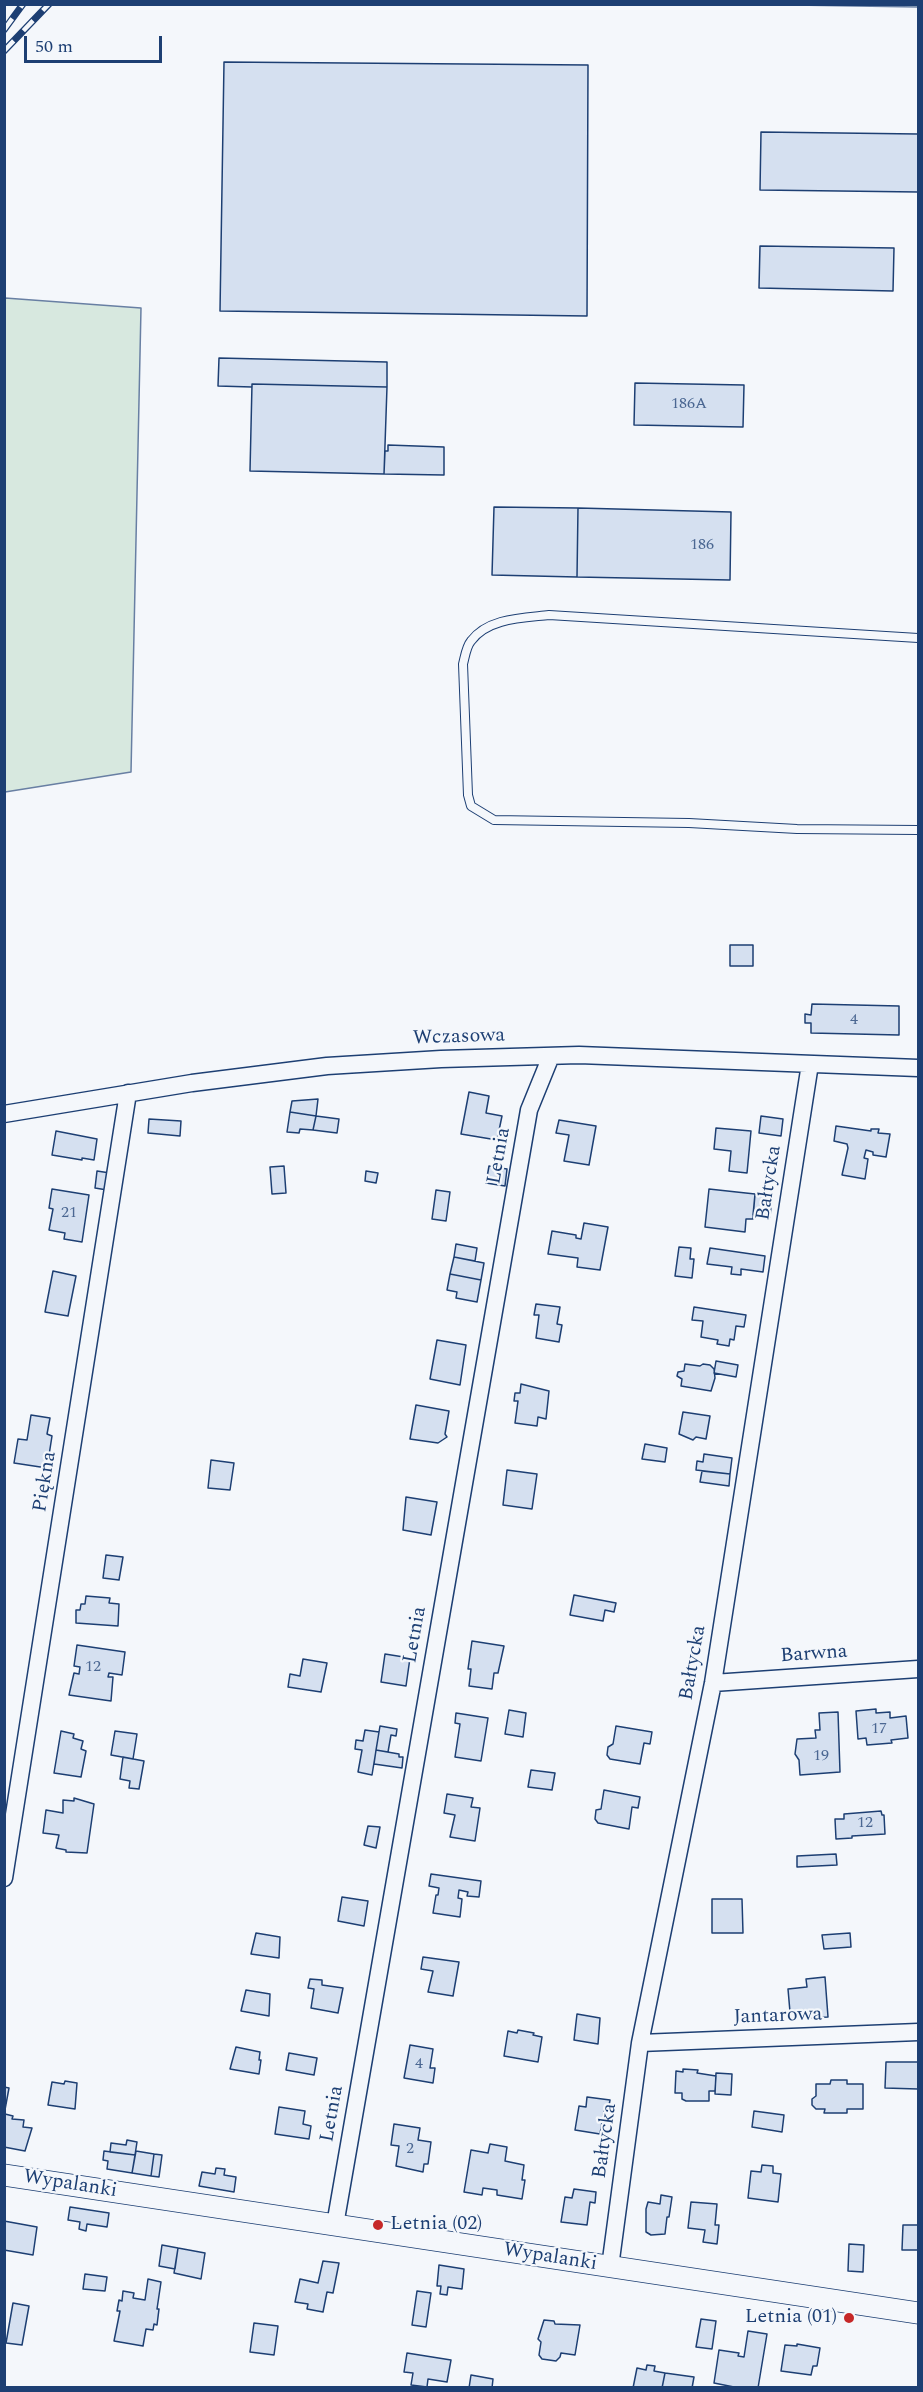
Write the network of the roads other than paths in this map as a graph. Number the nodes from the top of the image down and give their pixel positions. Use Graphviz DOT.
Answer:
graph roads {
  1 [pos="918,638"];
  2 [pos="918,830"];
  3 [pos="551,1056"];
  4 [pos="810,1064"];
  5 [pos="918,1068"];
  6 [pos="128,1093"];
  7 [pos="4,1114"];
  8 [pos="918,1669"];
  9 [pos="713,1683"];
  10 [pos="4,1878"];
  11 [pos="918,2032"];
  12 [pos="640,2043"];
  13 [pos="4,2175"];
  14 [pos="335,2225"];
  15 [pos="610,2267"];
  16 [pos="918,2313"];
  1 -- 2 [label="lane"];
  3 -- 4 [label="street, Wczasowa"];
  3 -- 6 [label="street, Wczasowa"];
  3 -- 14 [label="street, Letnia"];
  4 -- 5 [label="street, Wczasowa"];
  4 -- 9 [label="street, Bałtycka"];
  6 -- 7 [label="street, Wczasowa"];
  6 -- 10 [label="street, Piękna"];
  8 -- 9 [label="street, Barwna"];
  9 -- 12 [label="street, Bałtycka"];
  11 -- 12 [label="street, Jantarowa"];
  12 -- 15 [label="street, Bałtycka"];
  13 -- 14 [label="street, Wypalanki"];
  14 -- 15 [label="street, Wypalanki"];
  15 -- 16 [label="street, Wypalanki"];
}
